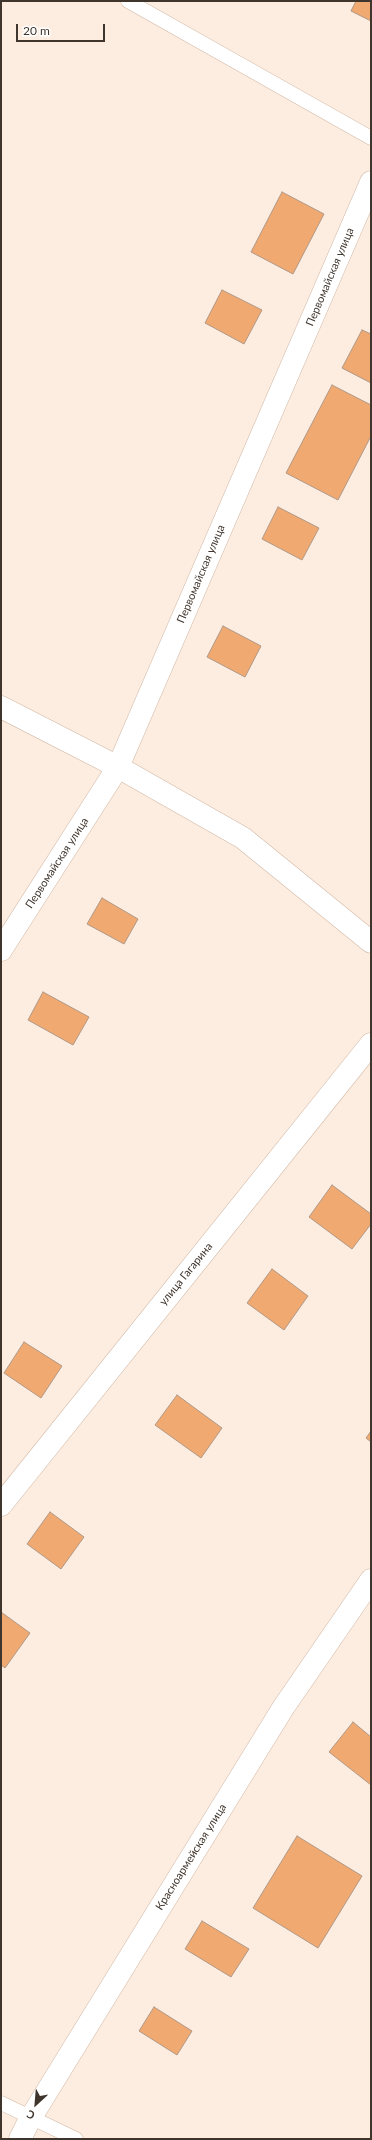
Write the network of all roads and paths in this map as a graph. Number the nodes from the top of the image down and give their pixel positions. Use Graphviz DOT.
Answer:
graph roads {
  1 [pos="128,1"];
  2 [pos="371,138"];
  3 [pos="371,182"];
  4 [pos="1,707"];
  5 [pos="118,767"];
  6 [pos="371,942"];
  7 [pos="1,950"];
  8 [pos="371,1044"];
  9 [pos="1,1505"];
  10 [pos="371,1580"];
  11 [pos="1,2103"];
  12 [pos="30,2119"];
  13 [pos="20,2139"];
  14 [pos="76,2139"];
  1 -- 2 [label="lane"];
  3 -- 5 [label="street, Первомайская улица"];
  4 -- 5 [label="street"];
  5 -- 6 [label="street"];
  5 -- 7 [label="street, Первомайская улица"];
  8 -- 9 [label="street, улица Гагарина"];
  10 -- 12 [label="street, Красноармейская улица"];
  11 -- 12 [label="lane"];
  12 -- 13 [label="street, Красноармейская улица"];
  12 -- 14 [label="lane"];
}
